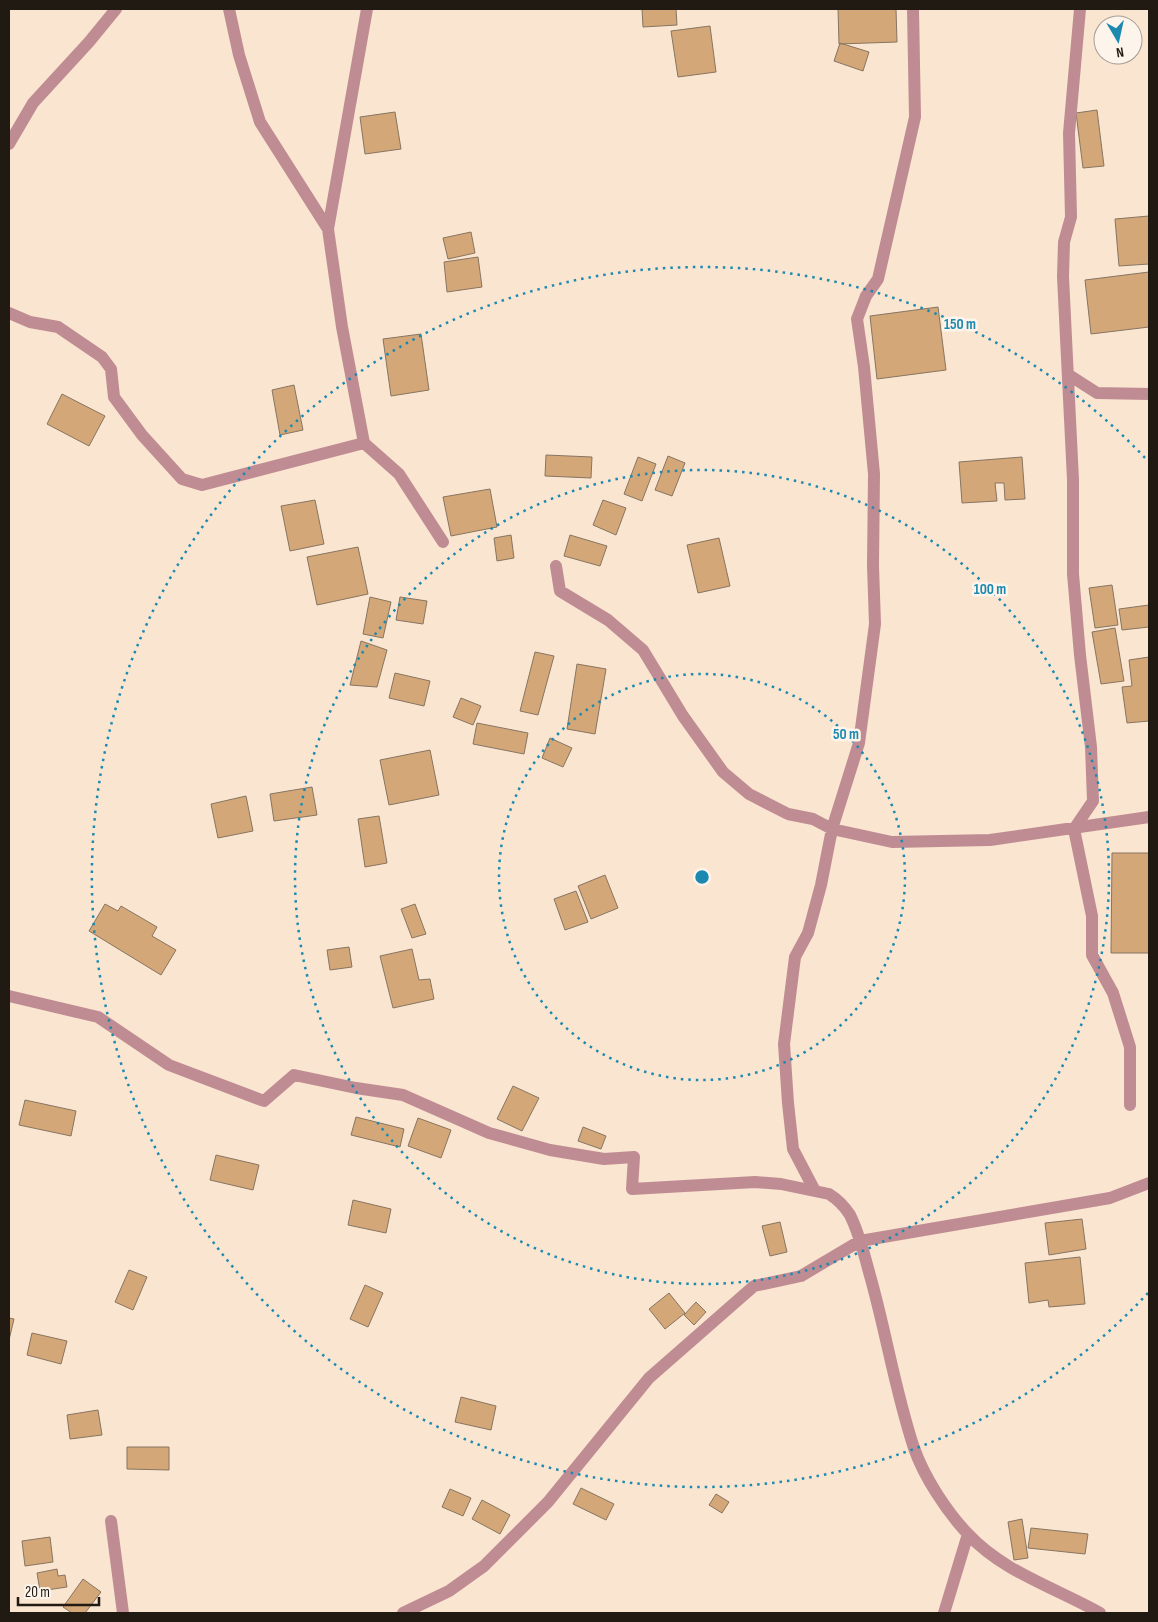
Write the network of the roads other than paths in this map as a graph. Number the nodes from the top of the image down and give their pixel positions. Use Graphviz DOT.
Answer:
graph roads {
  1 [pos="116,9"];
  2 [pos="229,9"];
  3 [pos="367,9"];
  4 [pos="913,9"];
  5 [pos="1080,9"];
  6 [pos="9,144"];
  7 [pos="328,230"];
  8 [pos="9,313"];
  9 [pos="1069,375"];
  10 [pos="1149,394"];
  11 [pos="364,443"];
  12 [pos="443,542"];
  13 [pos="556,566"];
  14 [pos="1149,818"];
  15 [pos="832,829"];
  16 [pos="1074,829"];
  17 [pos="9,996"];
  18 [pos="1130,1105"];
  19 [pos="1149,1183"];
  20 [pos="815,1191"];
  21 [pos="860,1241"];
  22 [pos="111,1521"];
  23 [pos="968,1534"];
  24 [pos="123,1613"];
  25 [pos="404,1613"];
  26 [pos="944,1613"];
  27 [pos="1100,1613"];
  1 -- 6 [label="street"];
  2 -- 7 [label="street"];
  3 -- 7 [label="street"];
  4 -- 15 [label="street"];
  5 -- 9 [label="street"];
  7 -- 11 [label="street"];
  8 -- 11 [label="street"];
  9 -- 10 [label="street"];
  9 -- 16 [label="street"];
  11 -- 12 [label="street"];
  13 -- 15 [label="street"];
  14 -- 16 [label="street"];
  15 -- 16 [label="street"];
  15 -- 20 [label="street"];
  16 -- 18 [label="street"];
  17 -- 20 [label="street"];
  19 -- 21 [label="street"];
  20 -- 21 [label="street"];
  21 -- 23 [label="street"];
  21 -- 25 [label="street"];
  22 -- 24 [label="street"];
  23 -- 26 [label="street"];
  23 -- 27 [label="street"];
}
